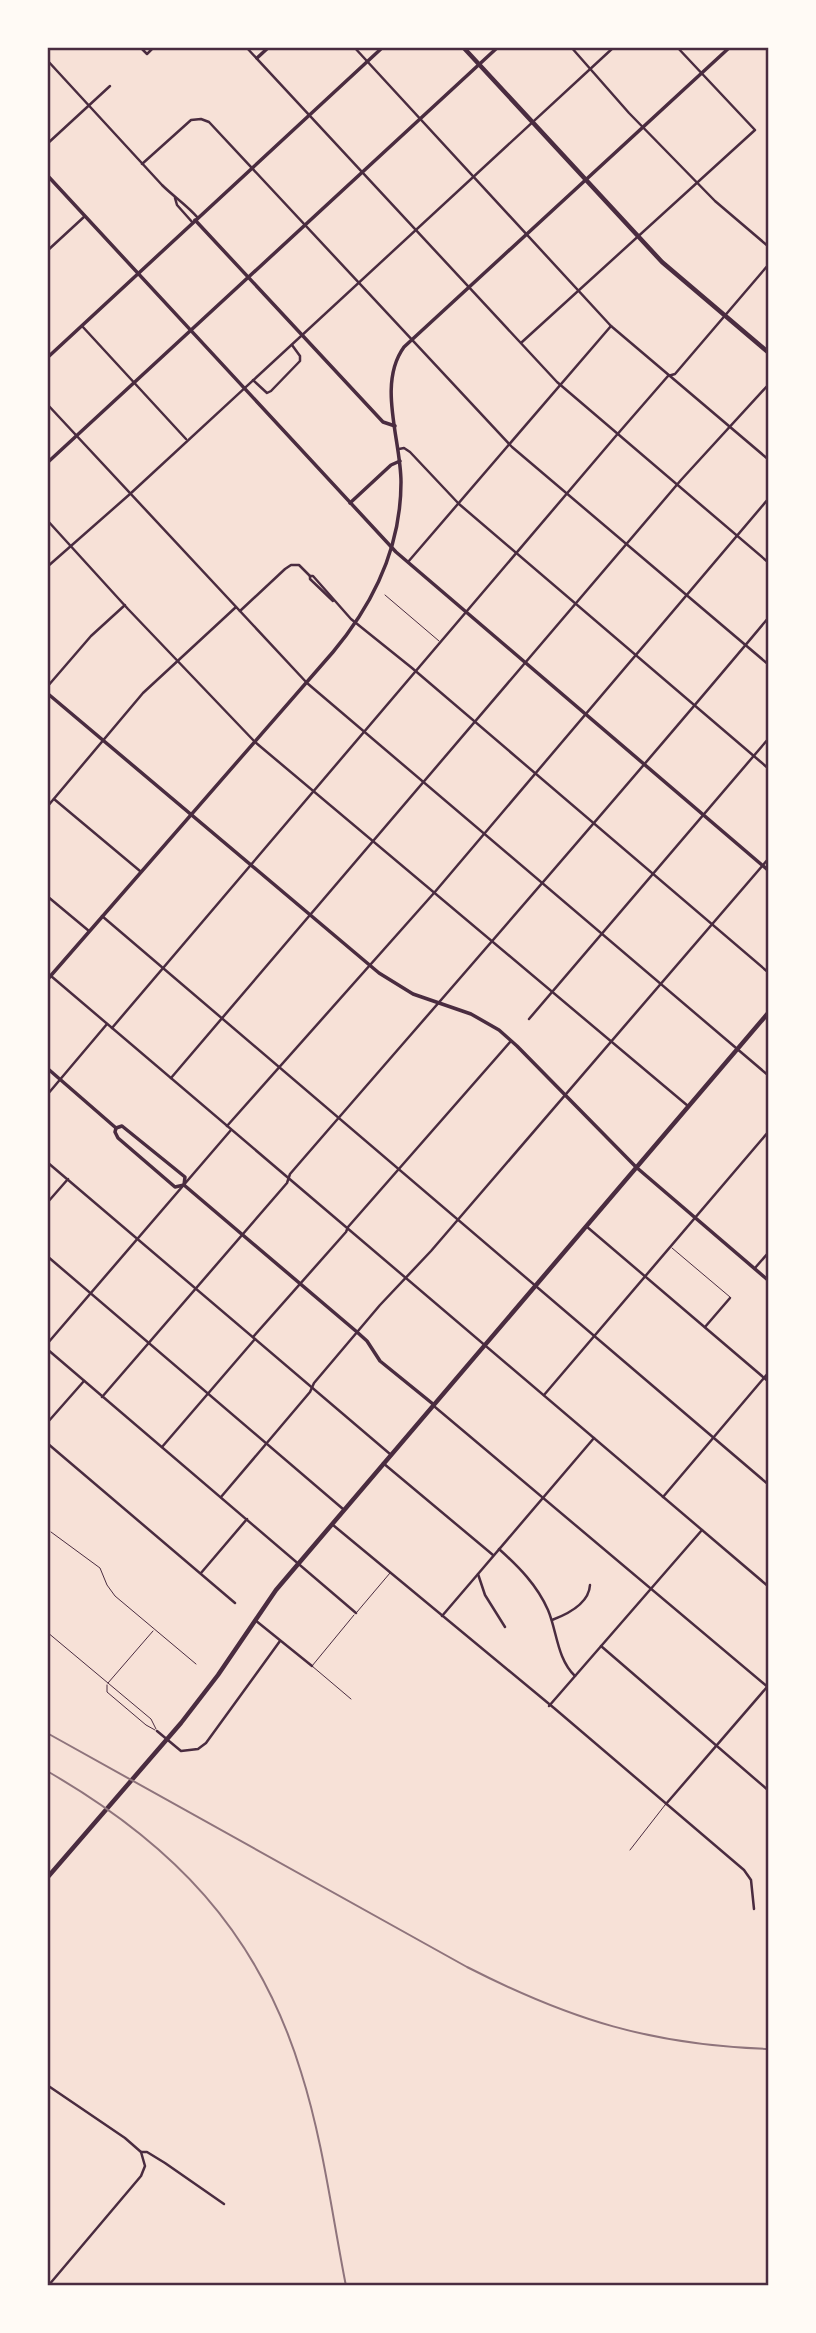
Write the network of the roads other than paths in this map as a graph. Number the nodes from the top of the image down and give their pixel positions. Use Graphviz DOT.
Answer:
graph roads {
  1 [pos="140,47"];
  2 [pos="154,47"];
  3 [pos="246,47"];
  4 [pos="269,47"];
  5 [pos="354,47"];
  6 [pos="383,47"];
  7 [pos="463,47"];
  8 [pos="498,47"];
  9 [pos="571,47"];
  10 [pos="614,47"];
  11 [pos="677,47"];
  12 [pos="730,47"];
  13 [pos="257,58"];
  14 [pos="47,60"];
  15 [pos="367,62"];
  16 [pos="479,66"];
  17 [pos="591,68"];
  18 [pos="701,73"];
  19 [pos="110,86"];
  20 [pos="89,106"];
  21 [pos="310,116"];
  22 [pos="420,120"];
  23 [pos="532,122"];
  24 [pos="643,126"];
  25 [pos="47,144"];
  26 [pos="142,164"];
  27 [pos="253,168"];
  28 [pos="363,172"];
  29 [pos="47,175"];
  30 [pos="473,177"];
  31 [pos="584,179"];
  32 [pos="697,183"];
  33 [pos="175,198"];
  34 [pos="85,216"];
  35 [pos="196,220"];
  36 [pos="305,225"];
  37 [pos="416,229"];
  38 [pos="526,233"];
  39 [pos="638,237"];
  40 [pos="769,247"];
  41 [pos="47,251"];
  42 [pos="769,264"];
  43 [pos="138,274"];
  44 [pos="248,278"];
  45 [pos="359,283"];
  46 [pos="470,286"];
  47 [pos="579,291"];
  48 [pos="725,316"];
  49 [pos="82,326"];
  50 [pos="611,326"];
  51 [pos="191,331"];
  52 [pos="301,335"];
  53 [pos="411,340"];
  54 [pos="522,342"];
  55 [pos="292,345"];
  56 [pos="769,353"];
  57 [pos="47,358"];
  58 [pos="671,375"];
  59 [pos="253,380"];
  60 [pos="135,383"];
  61 [pos="769,384"];
  62 [pos="560,385"];
  63 [pos="244,388"];
  64 [pos="47,404"];
  65 [pos="396,426"];
  66 [pos="730,426"];
  67 [pos="618,434"];
  68 [pos="77,436"];
  69 [pos="187,440"];
  70 [pos="509,445"];
  71 [pos="399,449"];
  72 [pos="769,460"];
  73 [pos="400,461"];
  74 [pos="47,463"];
  75 [pos="677,484"];
  76 [pos="130,494"];
  77 [pos="566,494"];
  78 [pos="769,498"];
  79 [pos="350,503"];
  80 [pos="459,504"];
  81 [pos="47,520"];
  82 [pos="736,535"];
  83 [pos="626,544"];
  84 [pos="70,546"];
  85 [pos="392,548"];
  86 [pos="516,553"];
  87 [pos="407,563"];
  88 [pos="769,563"];
  89 [pos="47,567"];
  90 [pos="686,594"];
  91 [pos="385,595"];
  92 [pos="576,604"];
  93 [pos="125,605"];
  94 [pos="236,607"];
  95 [pos="240,611"];
  96 [pos="465,612"];
  97 [pos="769,617"];
  98 [pos="356,623"];
  99 [pos="441,642"];
  100 [pos="746,645"];
  101 [pos="635,654"];
  102 [pos="178,661"];
  103 [pos="525,663"];
  104 [pos="769,665"];
  105 [pos="416,672"];
  106 [pos="307,682"];
  107 [pos="47,687"];
  108 [pos="47,693"];
  109 [pos="694,705"];
  110 [pos="584,714"];
  111 [pos="475,722"];
  112 [pos="365,733"];
  113 [pos="769,738"];
  114 [pos="104,740"];
  115 [pos="255,742"];
  116 [pos="753,756"];
  117 [pos="643,764"];
  118 [pos="769,769"];
  119 [pos="534,773"];
  120 [pos="424,783"];
  121 [pos="314,791"];
  122 [pos="48,795"];
  123 [pos="54,799"];
  124 [pos="47,807"];
  125 [pos="190,815"];
  126 [pos="702,815"];
  127 [pos="593,823"];
  128 [pos="483,834"];
  129 [pos="373,842"];
  130 [pos="769,858"];
  131 [pos="251,865"];
  132 [pos="762,866"];
  133 [pos="140,871"];
  134 [pos="769,871"];
  135 [pos="652,873"];
  136 [pos="541,883"];
  137 [pos="434,893"];
  138 [pos="47,896"];
  139 [pos="102,916"];
  140 [pos="310,916"];
  141 [pos="711,925"];
  142 [pos="89,931"];
  143 [pos="600,933"];
  144 [pos="492,941"];
  145 [pos="370,965"];
  146 [pos="164,967"];
  147 [pos="769,973"];
  148 [pos="49,978"];
  149 [pos="661,984"];
  150 [pos="552,991"];
  151 [pos="440,1003"];
  152 [pos="769,1012"];
  153 [pos="222,1019"];
  154 [pos="529,1019"];
  155 [pos="107,1024"];
  156 [pos="112,1028"];
  157 [pos="511,1041"];
  158 [pos="611,1042"];
  159 [pos="737,1049"];
  160 [pos="279,1067"];
  161 [pos="47,1068"];
  162 [pos="769,1076"];
  163 [pos="171,1078"];
  164 [pos="60,1079"];
  165 [pos="47,1095"];
  166 [pos="566,1095"];
  167 [pos="688,1106"];
  168 [pos="338,1117"];
  169 [pos="227,1126"];
  170 [pos="116,1128"];
  171 [pos="231,1130"];
  172 [pos="769,1131"];
  173 [pos="47,1162"];
  174 [pos="636,1167"];
  175 [pos="398,1168"];
  176 [pos="288,1177"];
  177 [pos="68,1179"];
  178 [pos="184,1185"];
  179 [pos="47,1203"];
  180 [pos="695,1218"];
  181 [pos="458,1220"];
  182 [pos="586,1226"];
  183 [pos="348,1227"];
  184 [pos="242,1234"];
  185 [pos="138,1239"];
  186 [pos="670,1247"];
  187 [pos="769,1252"];
  188 [pos="47,1256"];
  189 [pos="755,1268"];
  190 [pos="644,1277"];
  191 [pos="405,1278"];
  192 [pos="769,1281"];
  193 [pos="301,1283"];
  194 [pos="535,1285"];
  195 [pos="196,1288"];
  196 [pos="91,1293"];
  197 [pos="730,1298"];
  198 [pos="705,1328"];
  199 [pos="357,1332"];
  200 [pos="593,1336"];
  201 [pos="254,1338"];
  202 [pos="149,1343"];
  203 [pos="47,1344"];
  204 [pos="483,1345"];
  205 [pos="47,1349"];
  206 [pos="769,1372"];
  207 [pos="764,1378"];
  208 [pos="84,1381"];
  209 [pos="769,1382"];
  210 [pos="312,1388"];
  211 [pos="209,1393"];
  212 [pos="543,1395"];
  213 [pos="102,1396"];
  214 [pos="432,1404"];
  215 [pos="47,1423"];
  216 [pos="713,1437"];
  217 [pos="594,1438"];
  218 [pos="47,1443"];
  219 [pos="266,1444"];
  220 [pos="162,1447"];
  221 [pos="390,1454"];
  222 [pos="383,1463"];
  223 [pos="769,1485"];
  224 [pos="221,1497"];
  225 [pos="544,1497"];
  226 [pos="663,1497"];
  227 [pos="344,1509"];
  228 [pos="247,1520"];
  229 [pos="331,1524"];
  230 [pos="702,1530"];
  231 [pos="51,1532"];
  232 [pos="499,1549"];
  233 [pos="493,1556"];
  234 [pos="299,1563"];
  235 [pos="200,1573"];
  236 [pos="390,1573"];
  237 [pos="478,1574"];
  238 [pos="590,1585"];
  239 [pos="769,1587"];
  240 [pos="651,1590"];
  241 [pos="235,1603"];
  242 [pos="356,1613"];
  243 [pos="442,1616"];
  244 [pos="255,1620"];
  245 [pos="552,1620"];
  246 [pos="505,1627"];
  247 [pos="155,1629"];
  248 [pos="47,1632"];
  249 [pos="280,1641"];
  250 [pos="601,1646"];
  251 [pos="196,1664"];
  252 [pos="312,1666"];
  253 [pos="575,1676"];
  254 [pos="108,1683"];
  255 [pos="768,1688"];
  256 [pos="351,1699"];
  257 [pos="550,1706"];
  258 [pos="157,1731"];
  259 [pos="716,1746"];
  260 [pos="769,1791"];
  261 [pos="666,1804"];
  262 [pos="630,1850"];
  263 [pos="47,1878"];
  264 [pos="754,1909"];
  265 [pos="47,2085"];
  266 [pos="141,2152"];
  267 [pos="224,2204"];
  268 [pos="48,2286"];
  1 -- 2 [label="street"];
  3 -- 13 [label="street"];
  4 -- 13 [label="main road"];
  5 -- 15 [label="street"];
  6 -- 15 [label="main road"];
  7 -- 16 [label="main road"];
  8 -- 16 [label="main road"];
  9 -- 17 [label="street"];
  10 -- 17 [label="street"];
  11 -- 18 [label="street"];
  12 -- 18 [label="main road"];
  13 -- 21 [label="street"];
  14 -- 20 [label="street"];
  15 -- 21 [label="main road"];
  15 -- 22 [label="street"];
  16 -- 22 [label="main road"];
  16 -- 23 [label="main road"];
  17 -- 23 [label="street"];
  17 -- 24 [label="street"];
  18 -- 24 [label="main road"];
  18 -- 32 [label="street"];
  19 -- 20 [label="street"];
  20 -- 25 [label="street"];
  20 -- 26 [label="street"];
  21 -- 27 [label="main road"];
  21 -- 28 [label="street"];
  22 -- 28 [label="main road"];
  22 -- 30 [label="street"];
  23 -- 30 [label="street"];
  23 -- 31 [label="main road"];
  24 -- 31 [label="main road"];
  24 -- 32 [label="street"];
  26 -- 27 [label="street"];
  26 -- 33 [label="street"];
  27 -- 35 [label="main road"];
  27 -- 36 [label="street"];
  28 -- 36 [label="main road"];
  28 -- 37 [label="street"];
  29 -- 34 [label="main road"];
  30 -- 37 [label="street"];
  30 -- 38 [label="street"];
  31 -- 38 [label="main road"];
  31 -- 39 [label="main road"];
  32 -- 39 [label="street"];
  32 -- 40 [label="street"];
  33 -- 35 [label="street"];
  33 -- 35 [label="street"];
  34 -- 41 [label="street"];
  34 -- 43 [label="main road"];
  35 -- 43 [label="main road"];
  35 -- 44 [label="main road"];
  36 -- 44 [label="main road"];
  36 -- 45 [label="street"];
  37 -- 45 [label="street"];
  37 -- 46 [label="street"];
  38 -- 46 [label="main road"];
  38 -- 47 [label="street"];
  39 -- 47 [label="street"];
  39 -- 48 [label="main road"];
  42 -- 48 [label="street"];
  43 -- 49 [label="main road"];
  43 -- 51 [label="main road"];
  44 -- 51 [label="main road"];
  44 -- 52 [label="main road"];
  45 -- 52 [label="street"];
  45 -- 53 [label="street"];
  46 -- 53 [label="main road"];
  46 -- 54 [label="street"];
  47 -- 50 [label="street"];
  47 -- 54 [label="street"];
  48 -- 56 [label="main road"];
  48 -- 58 [label="street"];
  49 -- 57 [label="main road"];
  49 -- 60 [label="street"];
  50 -- 58 [label="street"];
  50 -- 62 [label="street"];
  51 -- 60 [label="main road"];
  51 -- 63 [label="main road"];
  52 -- 55 [label="street"];
  52 -- 65 [label="main road"];
  53 -- 65 [label="main road"];
  53 -- 70 [label="street"];
  54 -- 62 [label="street"];
  55 -- 59 [label="street"];
  55 -- 59 [label="street"];
  58 -- 66 [label="street"];
  58 -- 67 [label="street"];
  59 -- 63 [label="street"];
  60 -- 68 [label="main road"];
  60 -- 69 [label="street"];
  61 -- 66 [label="street"];
  62 -- 67 [label="street"];
  62 -- 70 [label="street"];
  63 -- 69 [label="street"];
  63 -- 79 [label="main road"];
  64 -- 68 [label="street"];
  65 -- 71 [label="main road"];
  66 -- 72 [label="street"];
  66 -- 75 [label="street"];
  67 -- 75 [label="street"];
  67 -- 77 [label="street"];
  68 -- 74 [label="main road"];
  68 -- 76 [label="street"];
  69 -- 76 [label="street"];
  70 -- 77 [label="street"];
  70 -- 80 [label="street"];
  71 -- 73 [label="main road"];
  71 -- 80 [label="street"];
  73 -- 79 [label="main road"];
  73 -- 85 [label="main road"];
  75 -- 82 [label="street"];
  75 -- 83 [label="street"];
  76 -- 84 [label="street"];
  76 -- 94 [label="street"];
  77 -- 83 [label="street"];
  77 -- 86 [label="street"];
  78 -- 82 [label="street"];
  79 -- 85 [label="main road"];
  80 -- 86 [label="street"];
  80 -- 87 [label="street"];
  81 -- 84 [label="street"];
  82 -- 88 [label="street"];
  82 -- 90 [label="street"];
  83 -- 90 [label="street"];
  83 -- 92 [label="street"];
  84 -- 89 [label="street"];
  84 -- 93 [label="street"];
  85 -- 87 [label="main road"];
  85 -- 98 [label="main road"];
  86 -- 92 [label="street"];
  86 -- 96 [label="street"];
  87 -- 96 [label="main road"];
  90 -- 100 [label="street"];
  90 -- 101 [label="street"];
  91 -- 99 [label="lane"];
  92 -- 101 [label="street"];
  92 -- 103 [label="street"];
  93 -- 102 [label="street"];
  93 -- 107 [label="street"];
  94 -- 95 [label="street"];
  94 -- 102 [label="street"];
  95 -- 98 [label="street"];
  95 -- 106 [label="street"];
  96 -- 99 [label="street"];
  96 -- 103 [label="main road"];
  97 -- 100 [label="street"];
  98 -- 105 [label="street"];
  98 -- 106 [label="main road"];
  99 -- 105 [label="street"];
  100 -- 104 [label="street"];
  100 -- 109 [label="street"];
  101 -- 109 [label="street"];
  101 -- 110 [label="street"];
  102 -- 114 [label="street"];
  102 -- 115 [label="street"];
  103 -- 110 [label="main road"];
  103 -- 111 [label="street"];
  105 -- 111 [label="street"];
  105 -- 112 [label="street"];
  106 -- 112 [label="street"];
  106 -- 115 [label="main road"];
  108 -- 114 [label="main road"];
  109 -- 116 [label="street"];
  109 -- 117 [label="street"];
  110 -- 117 [label="main road"];
  110 -- 119 [label="street"];
  111 -- 119 [label="street"];
  111 -- 120 [label="street"];
  112 -- 120 [label="street"];
  112 -- 121 [label="street"];
  113 -- 116 [label="street"];
  114 -- 123 [label="street"];
  114 -- 125 [label="main road"];
  115 -- 121 [label="street"];
  115 -- 125 [label="main road"];
  116 -- 118 [label="street"];
  116 -- 126 [label="street"];
  117 -- 126 [label="main road"];
  117 -- 127 [label="street"];
  119 -- 127 [label="street"];
  119 -- 128 [label="street"];
  120 -- 128 [label="street"];
  120 -- 129 [label="street"];
  121 -- 129 [label="street"];
  121 -- 131 [label="street"];
  122 -- 123 [label="lane"];
  123 -- 124 [label="street"];
  123 -- 133 [label="street"];
  125 -- 131 [label="main road"];
  125 -- 133 [label="main road"];
  126 -- 132 [label="main road"];
  126 -- 135 [label="street"];
  127 -- 135 [label="street"];
  127 -- 136 [label="street"];
  128 -- 136 [label="street"];
  128 -- 137 [label="street"];
  129 -- 137 [label="street"];
  129 -- 140 [label="street"];
  130 -- 132 [label="street"];
  131 -- 140 [label="main road"];
  131 -- 146 [label="street"];
  132 -- 134 [label="main road"];
  132 -- 141 [label="street"];
  133 -- 139 [label="main road"];
  135 -- 141 [label="street"];
  135 -- 143 [label="street"];
  136 -- 143 [label="street"];
  136 -- 144 [label="street"];
  137 -- 144 [label="street"];
  137 -- 145 [label="street"];
  138 -- 142 [label="street"];
  139 -- 142 [label="main road"];
  139 -- 146 [label="street"];
  140 -- 145 [label="main road"];
  140 -- 153 [label="street"];
  141 -- 147 [label="street"];
  141 -- 149 [label="street"];
  142 -- 148 [label="main road"];
  143 -- 149 [label="street"];
  143 -- 150 [label="street"];
  144 -- 150 [label="street"];
  144 -- 151 [label="street"];
  145 -- 151 [label="main road"];
  145 -- 160 [label="street"];
  146 -- 153 [label="street"];
  146 -- 156 [label="street"];
  148 -- 155 [label="street"];
  149 -- 158 [label="street"];
  149 -- 159 [label="street"];
  150 -- 154 [label="street"];
  150 -- 158 [label="street"];
  151 -- 157 [label="main road"];
  151 -- 168 [label="street"];
  152 -- 159 [label="main road"];
  153 -- 160 [label="street"];
  153 -- 163 [label="street"];
  155 -- 156 [label="street"];
  155 -- 164 [label="street"];
  156 -- 163 [label="street"];
  157 -- 166 [label="main road"];
  157 -- 175 [label="street"];
  158 -- 166 [label="street"];
  158 -- 167 [label="street"];
  159 -- 162 [label="street"];
  159 -- 167 [label="main road"];
  160 -- 168 [label="street"];
  160 -- 169 [label="street"];
  161 -- 164 [label="main road"];
  163 -- 169 [label="street"];
  164 -- 165 [label="street"];
  164 -- 170 [label="main road"];
  166 -- 174 [label="main road"];
  166 -- 181 [label="street"];
  167 -- 174 [label="main road"];
  168 -- 175 [label="street"];
  168 -- 176 [label="street"];
  169 -- 171 [label="street"];
  170 -- 178 [label="main road"];
  170 -- 178 [label="main road"];
  171 -- 176 [label="street"];
  171 -- 178 [label="street"];
  172 -- 180 [label="street"];
  173 -- 177 [label="street"];
  174 -- 180 [label="main road"];
  174 -- 182 [label="main road"];
  175 -- 181 [label="street"];
  175 -- 183 [label="street"];
  176 -- 183 [label="street"];
  176 -- 184 [label="street"];
  177 -- 179 [label="street"];
  177 -- 185 [label="street"];
  178 -- 184 [label="main road"];
  178 -- 185 [label="street"];
  180 -- 186 [label="street"];
  180 -- 189 [label="main road"];
  181 -- 191 [label="street"];
  181 -- 194 [label="street"];
  182 -- 190 [label="street"];
  182 -- 194 [label="main road"];
  183 -- 191 [label="street"];
  183 -- 193 [label="street"];
  184 -- 193 [label="main road"];
  184 -- 195 [label="street"];
  185 -- 195 [label="street"];
  185 -- 196 [label="street"];
  186 -- 190 [label="street"];
  186 -- 197 [label="lane"];
  187 -- 189 [label="street"];
  188 -- 196 [label="street"];
  189 -- 192 [label="main road"];
  190 -- 198 [label="street"];
  190 -- 200 [label="street"];
  191 -- 199 [label="street"];
  191 -- 204 [label="street"];
  193 -- 199 [label="main road"];
  193 -- 201 [label="street"];
  194 -- 200 [label="street"];
  194 -- 204 [label="main road"];
  195 -- 201 [label="street"];
  195 -- 202 [label="street"];
  196 -- 202 [label="street"];
  196 -- 203 [label="street"];
  197 -- 198 [label="street"];
  198 -- 207 [label="street"];
  199 -- 210 [label="street"];
  199 -- 214 [label="main road"];
  200 -- 212 [label="street"];
  200 -- 216 [label="street"];
  201 -- 210 [label="street"];
  201 -- 211 [label="street"];
  202 -- 211 [label="street"];
  202 -- 213 [label="street"];
  204 -- 212 [label="street"];
  204 -- 214 [label="main road"];
  205 -- 208 [label="street"];
  206 -- 207 [label="street"];
  207 -- 209 [label="street"];
  207 -- 216 [label="street"];
  208 -- 213 [label="street"];
  208 -- 215 [label="street"];
  210 -- 219 [label="street"];
  210 -- 221 [label="street"];
  211 -- 219 [label="street"];
  211 -- 220 [label="street"];
  212 -- 217 [label="street"];
  213 -- 220 [label="street"];
  214 -- 221 [label="main road"];
  214 -- 225 [label="street"];
  216 -- 223 [label="street"];
  216 -- 226 [label="street"];
  217 -- 225 [label="street"];
  217 -- 226 [label="street"];
  218 -- 235 [label="street"];
  219 -- 224 [label="street"];
  219 -- 227 [label="street"];
  220 -- 224 [label="street"];
  221 -- 222 [label="main road"];
  222 -- 227 [label="main road"];
  222 -- 233 [label="street"];
  224 -- 228 [label="street"];
  225 -- 232 [label="street"];
  225 -- 240 [label="street"];
  226 -- 230 [label="street"];
  227 -- 229 [label="main road"];
  228 -- 234 [label="street"];
  228 -- 235 [label="street"];
  229 -- 234 [label="main road"];
  229 -- 236 [label="street"];
  230 -- 239 [label="street"];
  230 -- 240 [label="street"];
  231 -- 247 [label="lane"];
  232 -- 233 [label="street"];
  232 -- 245 [label="street"];
  233 -- 237 [label="street"];
  234 -- 242 [label="street"];
  234 -- 244 [label="main road"];
  235 -- 241 [label="street"];
  236 -- 242 [label="lane"];
  236 -- 243 [label="street"];
  237 -- 243 [label="street"];
  237 -- 246 [label="street"];
  238 -- 245 [label="street"];
  240 -- 250 [label="street"];
  240 -- 255 [label="street"];
  242 -- 252 [label="lane"];
  243 -- 257 [label="street"];
  244 -- 249 [label="street"];
  244 -- 263 [label="main road"];
  245 -- 253 [label="street"];
  247 -- 251 [label="lane"];
  247 -- 254 [label="lane"];
  248 -- 254 [label="lane"];
  249 -- 252 [label="street"];
  249 -- 258 [label="street"];
  250 -- 253 [label="street"];
  250 -- 259 [label="street"];
  252 -- 256 [label="lane"];
  253 -- 257 [label="street"];
  254 -- 258 [label="lane"];
  254 -- 258 [label="lane"];
  255 -- 259 [label="street"];
  257 -- 261 [label="street"];
  259 -- 260 [label="street"];
  259 -- 261 [label="street"];
  261 -- 262 [label="lane"];
  261 -- 264 [label="street"];
  265 -- 266 [label="street"];
  266 -- 267 [label="street"];
  266 -- 268 [label="street"];
}
